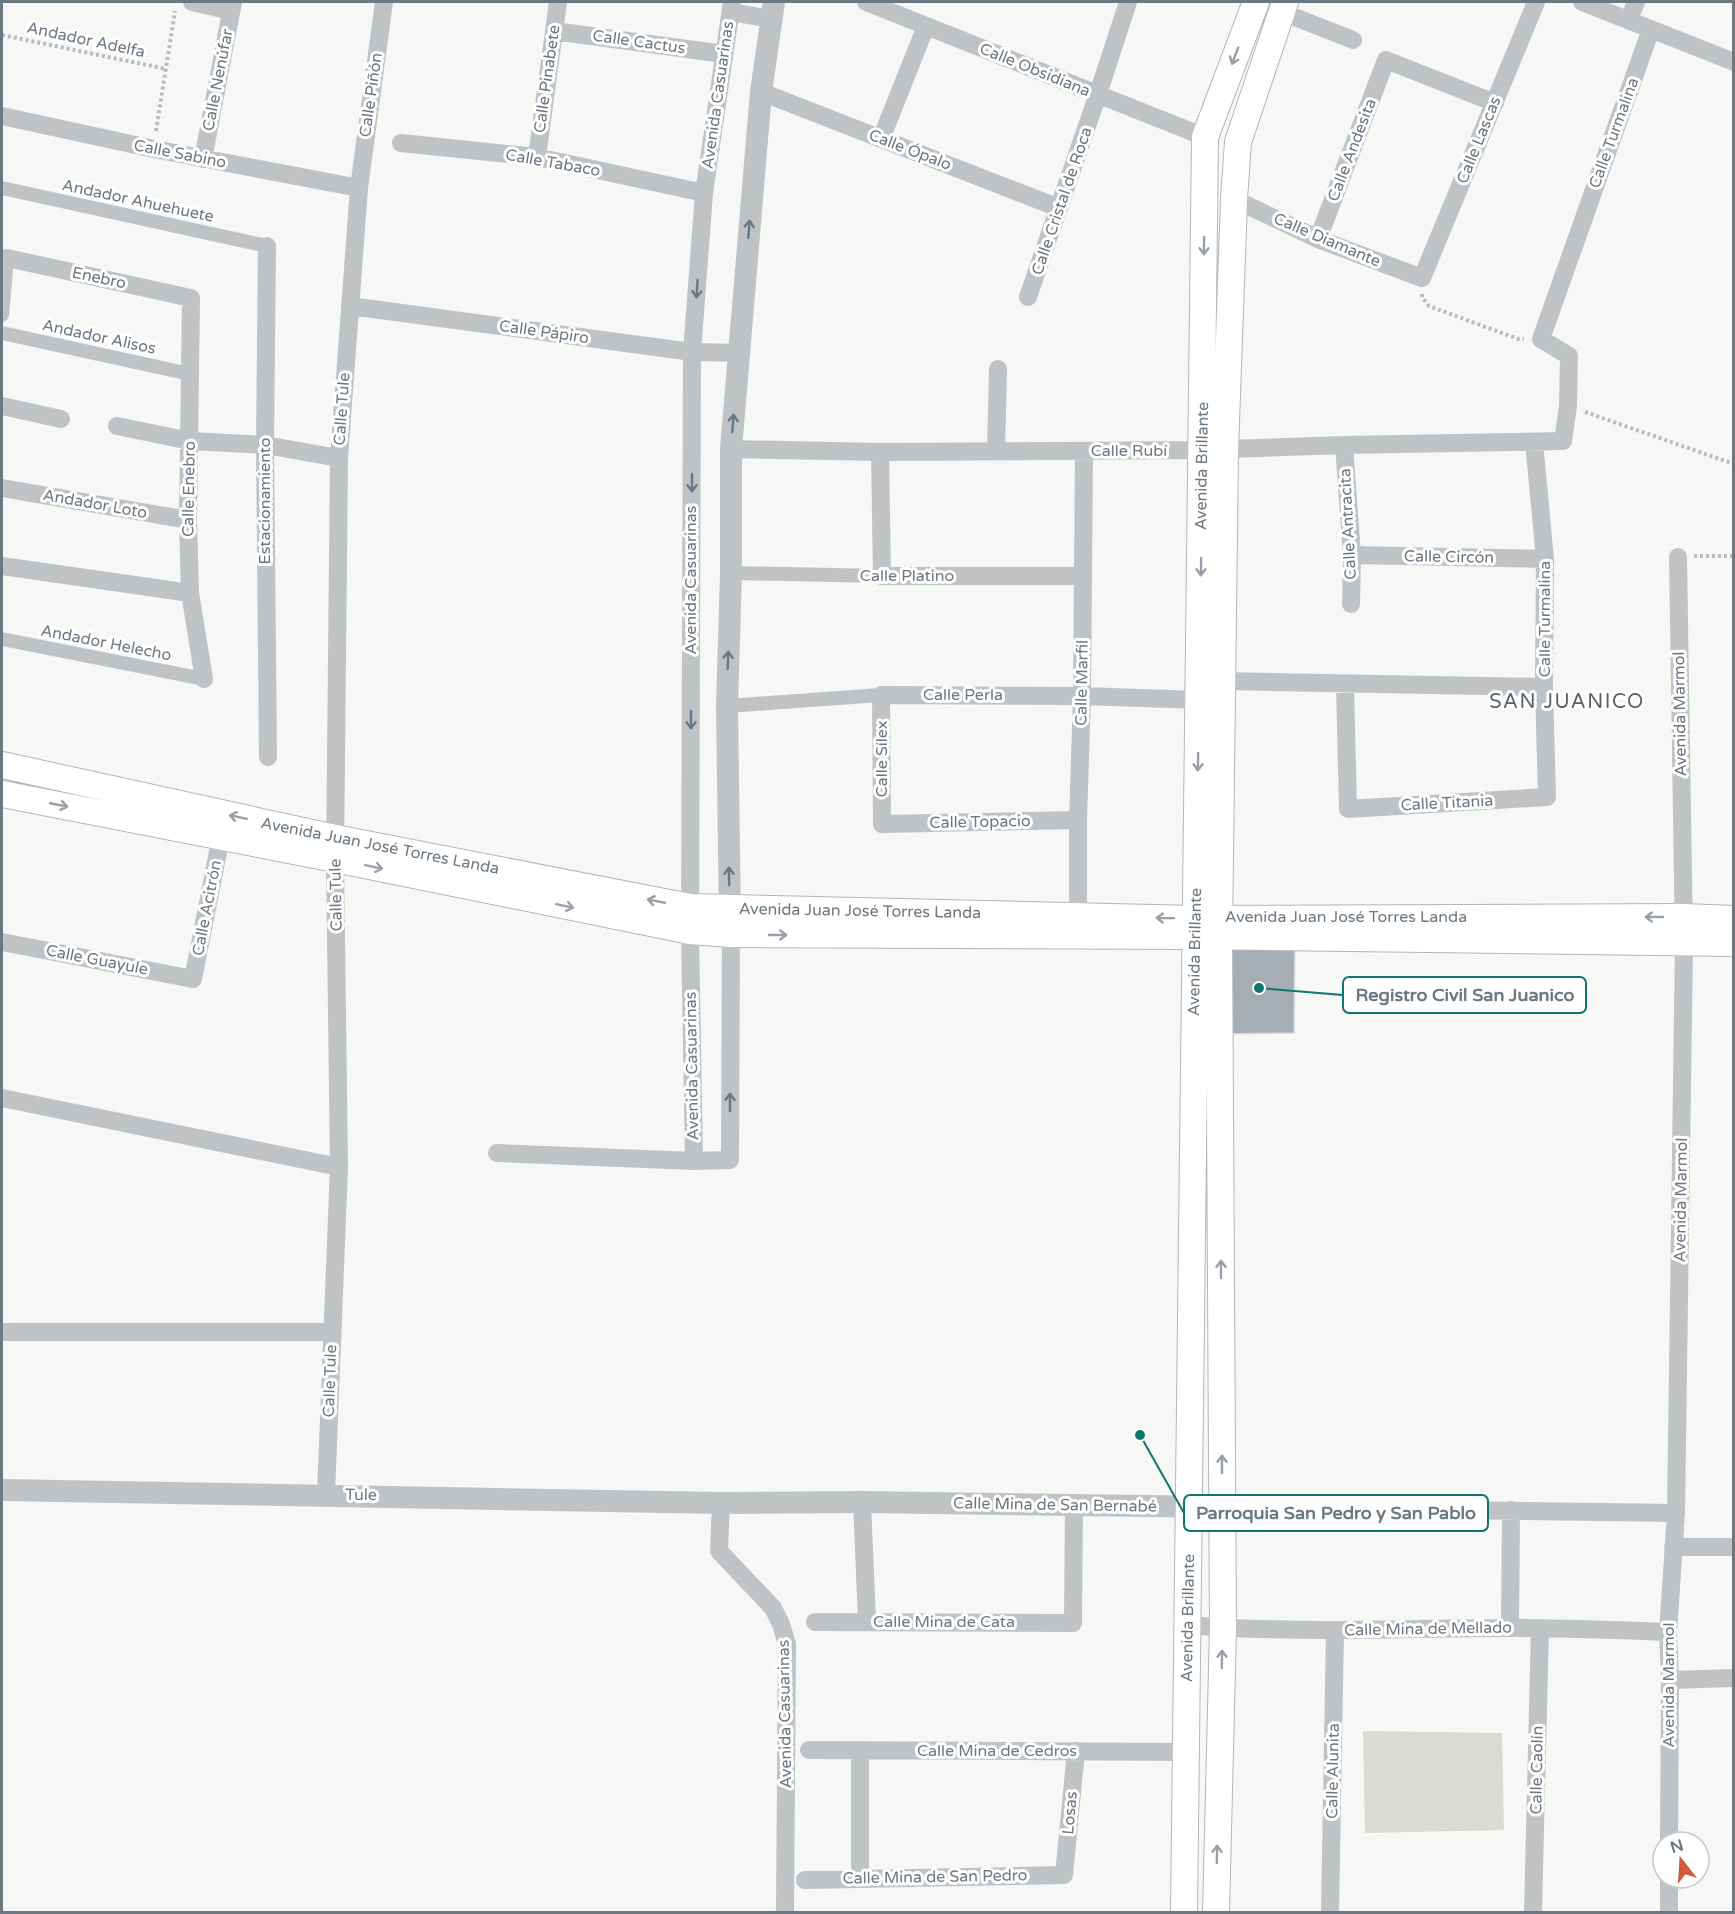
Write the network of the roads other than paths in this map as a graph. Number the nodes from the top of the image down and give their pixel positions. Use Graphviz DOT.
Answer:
graph roads {
  1 [pos="192,2"];
  2 [pos="384,2"];
  3 [pos="558,2"];
  4 [pos="866,2"];
  5 [pos="1128,2"];
  6 [pos="1256,2"];
  7 [pos="1536,2"];
  8 [pos="1582,2"];
  9 [pos="1636,2"];
  10 [pos="232,6"];
  11 [pos="731,7"];
  12 [pos="1283,7"];
  13 [pos="773,10"];
  14 [pos="1629,20"];
  15 [pos="926,26"];
  16 [pos="1651,29"];
  17 [pos="554,31"];
  18 [pos="1353,40"];
  19 [pos="724,54"];
  20 [pos="1734,62"];
  21 [pos="761,92"];
  22 [pos="1098,94"];
  23 [pos="1495,103"];
  24 [pos="2,116"];
  25 [pos="1205,137"];
  26 [pos="881,139"];
  27 [pos="401,142"];
  28 [pos="537,157"];
  29 [pos="203,159"];
  30 [pos="2,188"];
  31 [pos="359,188"];
  32 [pos="704,193"];
  33 [pos="1234,199"];
  34 [pos="1059,208"];
  35 [pos="1318,239"];
  36 [pos="267,246"];
  37 [pos="7,258"];
  38 [pos="1422,278"];
  39 [pos="1028,297"];
  40 [pos="191,298"];
  41 [pos="350,306"];
  42 [pos="2,315"];
  43 [pos="2,333"];
  44 [pos="692,352"];
  45 [pos="739,353"];
  46 [pos="998,369"];
  47 [pos="190,374"];
  48 [pos="2,406"];
  49 [pos="61,419"];
  50 [pos="117,426"];
  51 [pos="190,441"];
  52 [pos="1563,441"];
  53 [pos="1534,442"];
  54 [pos="265,445"];
  55 [pos="1344,445"];
  56 [pos="731,449"];
  57 [pos="1213,450"];
  58 [pos="996,451"];
  59 [pos="1084,451"];
  60 [pos="880,452"];
  61 [pos="339,458"];
  62 [pos="2,488"];
  63 [pos="188,520"];
  64 [pos="1352,555"];
  65 [pos="1678,557"];
  66 [pos="1545,559"];
  67 [pos="2,566"];
  68 [pos="731,573"];
  69 [pos="882,576"];
  70 [pos="1083,576"];
  71 [pos="190,593"];
  72 [pos="1351,604"];
  73 [pos="2,639"];
  74 [pos="204,679"];
  75 [pos="1223,681"];
  76 [pos="1346,685"];
  77 [pos="1544,687"];
  78 [pos="881,695"];
  79 [pos="1082,696"];
  80 [pos="1200,700"];
  81 [pos="727,706"];
  82 [pos="268,757"];
  83 [pos="2,765"];
  84 [pos="2,794"];
  85 [pos="1547,797"];
  86 [pos="1078,820"];
  87 [pos="882,824"];
  88 [pos="221,837"];
  89 [pos="335,848"];
  90 [pos="729,908"];
  91 [pos="1078,916"];
  92 [pos="690,919"];
  93 [pos="1734,919"];
  94 [pos="1207,927"];
  95 [pos="1684,929"];
  96 [pos="731,934"];
  97 [pos="2,942"];
  98 [pos="1734,943"];
  99 [pos="193,979"];
  100 [pos="2,1098"];
  101 [pos="496,1153"];
  102 [pos="694,1161"];
  103 [pos="339,1167"];
  104 [pos="2,1332"];
  105 [pos="332,1332"];
  106 [pos="2,1490"];
  107 [pos="326,1494"];
  108 [pos="862,1502"];
  109 [pos="721,1503"];
  110 [pos="1074,1505"];
  111 [pos="1222,1507"];
  112 [pos="1190,1508"];
  113 [pos="1511,1510"];
  114 [pos="1676,1513"];
  115 [pos="1673,1547"];
  116 [pos="1734,1547"];
  117 [pos="867,1621"];
  118 [pos="815,1622"];
  119 [pos="1188,1625"];
  120 [pos="1223,1628"];
  121 [pos="1510,1628"];
  122 [pos="1540,1628"];
  123 [pos="1335,1630"];
  124 [pos="1668,1632"];
  125 [pos="1734,1678"];
  126 [pos="1670,1680"];
  127 [pos="808,1750"];
  128 [pos="860,1750"];
  129 [pos="1076,1751"];
  130 [pos="1186,1752"];
  131 [pos="1669,1830"];
  132 [pos="1064,1875"];
  133 [pos="860,1878"];
  134 [pos="805,1880"];
  135 [pos="1669,1890"];
  136 [pos="785,1912"];
  137 [pos="1184,1912"];
  138 [pos="1216,1912"];
  139 [pos="1330,1912"];
  140 [pos="1533,1912"];
  141 [pos="1668,1912"];
  1 -- 10 [label="street"];
  2 -- 31 [label="street, Calle Piñón"];
  3 -- 17 [label="street, Calle Pinabete"];
  4 -- 15 [label="street, Calle Obsidiana"];
  5 -- 22 [label="street, Calle Cristal de Roca"];
  6 -- 25 [label="main road, Avenida Brillante, one-way"];
  7 -- 23 [label="street, Calle Lascas"];
  8 -- 14 [label="street"];
  9 -- 14 [label="street"];
  10 -- 29 [label="street, Calle Nenúfar"];
  11 -- 13 [label="street"];
  11 -- 19 [label="street, Avenida Casuarinas"];
  12 -- 18 [label="street"];
  12 -- 33 [label="main road, Avenida Brillante"];
  13 -- 21 [label="street"];
  14 -- 16 [label="street"];
  15 -- 22 [label="street, Calle Obsidiana"];
  15 -- 26 [label="street"];
  16 -- 20 [label="street"];
  16 -- 52 [label="street, Calle Turmalina"];
  17 -- 19 [label="street, Calle Cactus"];
  17 -- 28 [label="street, Calle Pinabete"];
  19 -- 32 [label="street, Avenida Casuarinas"];
  21 -- 26 [label="street, Calle Ópalo"];
  45 -- 21 [label="street, one-way"];
  22 -- 25 [label="street, Calle Obsidiana"];
  22 -- 34 [label="street, Calle Cristal de Roca"];
  23 -- 35 [label="street, Calle Andesita"];
  23 -- 38 [label="street, Calle Lascas"];
  24 -- 29 [label="street, Calle Sabino"];
  25 -- 57 [label="main road, Avenida Brillante, one-way"];
  26 -- 34 [label="street, Calle Ópalo"];
  27 -- 28 [label="street, Calle Tabaco"];
  28 -- 32 [label="street, Calle Tabaco"];
  29 -- 31 [label="street, Calle Sabino"];
  30 -- 36 [label="street, Andador Ahuehuete"];
  31 -- 41 [label="street, Calle Tule"];
  32 -- 44 [label="street, Avenida Casuarinas, one-way"];
  33 -- 35 [label="street, Calle Diamante"];
  33 -- 57 [label="main road, Avenida Brillante"];
  34 -- 39 [label="street, Calle Cristal de Roca"];
  35 -- 38 [label="street, Calle Diamante"];
  36 -- 54 [label="street, Estacionamiento"];
  37 -- 40 [label="street, Enebro"];
  37 -- 42 [label="street"];
  40 -- 47 [label="street, Calle Enebro"];
  41 -- 44 [label="street, Calle Pápiro"];
  41 -- 61 [label="street, Calle Tule"];
  43 -- 47 [label="street, Andador Alisos"];
  44 -- 45 [label="street, Calle Pápiro"];
  44 -- 92 [label="street, Avenida Casuarinas, one-way"];
  56 -- 45 [label="street, one-way"];
  46 -- 58 [label="street"];
  47 -- 51 [label="street, Calle Enebro"];
  48 -- 49 [label="street"];
  50 -- 51 [label="street"];
  51 -- 54 [label="street"];
  51 -- 63 [label="street, Calle Enebro"];
  52 -- 53 [label="street, Calle Rubí"];
  53 -- 55 [label="street, Calle Rubí"];
  53 -- 66 [label="street, Calle Turmalina"];
  54 -- 61 [label="street"];
  54 -- 82 [label="street, Estacionamiento"];
  55 -- 57 [label="street, Calle Rubí"];
  55 -- 64 [label="street, Calle Antracita"];
  56 -- 60 [label="street, Calle Rubí"];
  56 -- 68 [label="street"];
  57 -- 59 [label="street, Calle Rubí"];
  57 -- 75 [label="main road, Avenida Brillante"];
  57 -- 80 [label="main road, Avenida Brillante, one-way"];
  58 -- 59 [label="street, Calle Rubí"];
  58 -- 60 [label="street, Calle Rubí"];
  59 -- 70 [label="street, Calle Marfil"];
  60 -- 69 [label="street"];
  61 -- 89 [label="street, Calle Tule"];
  62 -- 63 [label="street, Andador Loto"];
  63 -- 71 [label="street, Calle Enebro"];
  64 -- 66 [label="street, Calle Circón"];
  64 -- 72 [label="street, Calle Antracita"];
  65 -- 95 [label="street, Avenida Marmol"];
  66 -- 77 [label="street, Calle Turmalina"];
  67 -- 71 [label="street"];
  68 -- 69 [label="street, Calle Platino"];
  81 -- 68 [label="street, one-way"];
  69 -- 70 [label="street, Calle Platino"];
  70 -- 79 [label="street, Calle Marfil"];
  71 -- 74 [label="street, Calle Enebro"];
  73 -- 74 [label="street, Andador Helecho"];
  75 -- 76 [label="street"];
  75 -- 94 [label="main road, Avenida Brillante"];
  76 -- 77 [label="street"];
  76 -- 85 [label="street, Calle Titania"];
  77 -- 85 [label="street, Calle Turmalina"];
  78 -- 79 [label="street, Calle Perla"];
  78 -- 81 [label="street, Calle Perla"];
  78 -- 87 [label="street, Calle Sílex"];
  79 -- 80 [label="street, Calle Perla"];
  79 -- 86 [label="street, Calle Marfil"];
  80 -- 94 [label="main road, Avenida Brillante, one-way"];
  90 -- 81 [label="street, one-way"];
  89 -- 83 [label="main road, Avenida Juan José Torres Landa, one-way"];
  84 -- 88 [label="main road, Avenida Juan José Torres Landa, one-way"];
  86 -- 87 [label="street, Calle Topacio"];
  86 -- 91 [label="street, Calle Marfil"];
  88 -- 89 [label="main road, Avenida Juan José Torres Landa"];
  88 -- 99 [label="street, Calle Acitrón"];
  89 -- 92 [label="main road, Avenida Juan José Torres Landa"];
  89 -- 103 [label="street, Calle Tule"];
  90 -- 91 [label="main road, Avenida Juan José Torres Landa"];
  90 -- 92 [label="main road, Avenida Juan José Torres Landa"];
  90 -- 96 [label="street"];
  94 -- 91 [label="main road, Avenida Juan José Torres Landa, one-way"];
  92 -- 96 [label="main road, Avenida Juan José Torres Landa"];
  92 -- 102 [label="street, Avenida Casuarinas"];
  93 -- 95 [label="main road, Avenida Juan José Torres Landa"];
  94 -- 95 [label="main road, Avenida Juan José Torres Landa"];
  96 -- 94 [label="main road, Avenida Juan José Torres Landa, one-way"];
  111 -- 94 [label="main road, Avenida Brillante, one-way"];
  94 -- 112 [label="main road, Avenida Brillante"];
  95 -- 98 [label="main road, Avenida Juan José Torres Landa"];
  95 -- 114 [label="street, Avenida Marmol"];
  102 -- 96 [label="street, one-way"];
  97 -- 99 [label="street, Calle Guayule"];
  100 -- 103 [label="street"];
  101 -- 102 [label="street"];
  103 -- 105 [label="street, Calle Tule"];
  104 -- 105 [label="street"];
  105 -- 107 [label="street, Calle Tule"];
  106 -- 107 [label="street, Tule"];
  107 -- 109 [label="street, Tule"];
  108 -- 109 [label="street, Calle Mina de San Bernabé"];
  108 -- 110 [label="street, Calle Mina de San Bernabé"];
  108 -- 117 [label="street"];
  109 -- 136 [label="street, Avenida Casuarinas"];
  110 -- 112 [label="street, Calle Mina de San Bernabé"];
  110 -- 117 [label="street, Calle Mina de Cata"];
  111 -- 112 [label="street, Calle Mina de San Bernabé"];
  111 -- 113 [label="street, Calle Mina de San Bernabé"];
  111 -- 120 [label="main road, Avenida Brillante"];
  112 -- 119 [label="main road, Avenida Brillante"];
  113 -- 114 [label="street, Calle Mina de San Bernabé"];
  113 -- 121 [label="street"];
  114 -- 115 [label="street, Avenida Marmol"];
  115 -- 116 [label="street"];
  115 -- 124 [label="street, Avenida Marmol"];
  117 -- 118 [label="street, Calle Mina de Cata"];
  119 -- 120 [label="street, Calle Mina de Mellado"];
  119 -- 130 [label="main road, Avenida Brillante"];
  120 -- 123 [label="street, Calle Mina de Mellado"];
  138 -- 120 [label="main road, Avenida Brillante, one-way"];
  121 -- 122 [label="street, Calle Mina de Mellado"];
  121 -- 123 [label="street, Calle Mina de Mellado"];
  122 -- 124 [label="street, Calle Mina de Mellado"];
  122 -- 140 [label="street, Calle Caolín"];
  123 -- 139 [label="street, Calle Alunita"];
  124 -- 126 [label="street, Avenida Marmol"];
  125 -- 126 [label="street"];
  126 -- 131 [label="street, Avenida Marmol"];
  127 -- 128 [label="street, Calle Mina de Cedros"];
  128 -- 129 [label="street, Calle Mina de Cedros"];
  128 -- 133 [label="street"];
  129 -- 130 [label="street, Calle Mina de Cedros"];
  129 -- 132 [label="street, Losas"];
  130 -- 137 [label="main road, Avenida Brillante"];
  132 -- 133 [label="street, Calle Mina de San Pedro"];
  133 -- 134 [label="street, Calle Mina de San Pedro"];
  135 -- 141 [label="street"];
}
